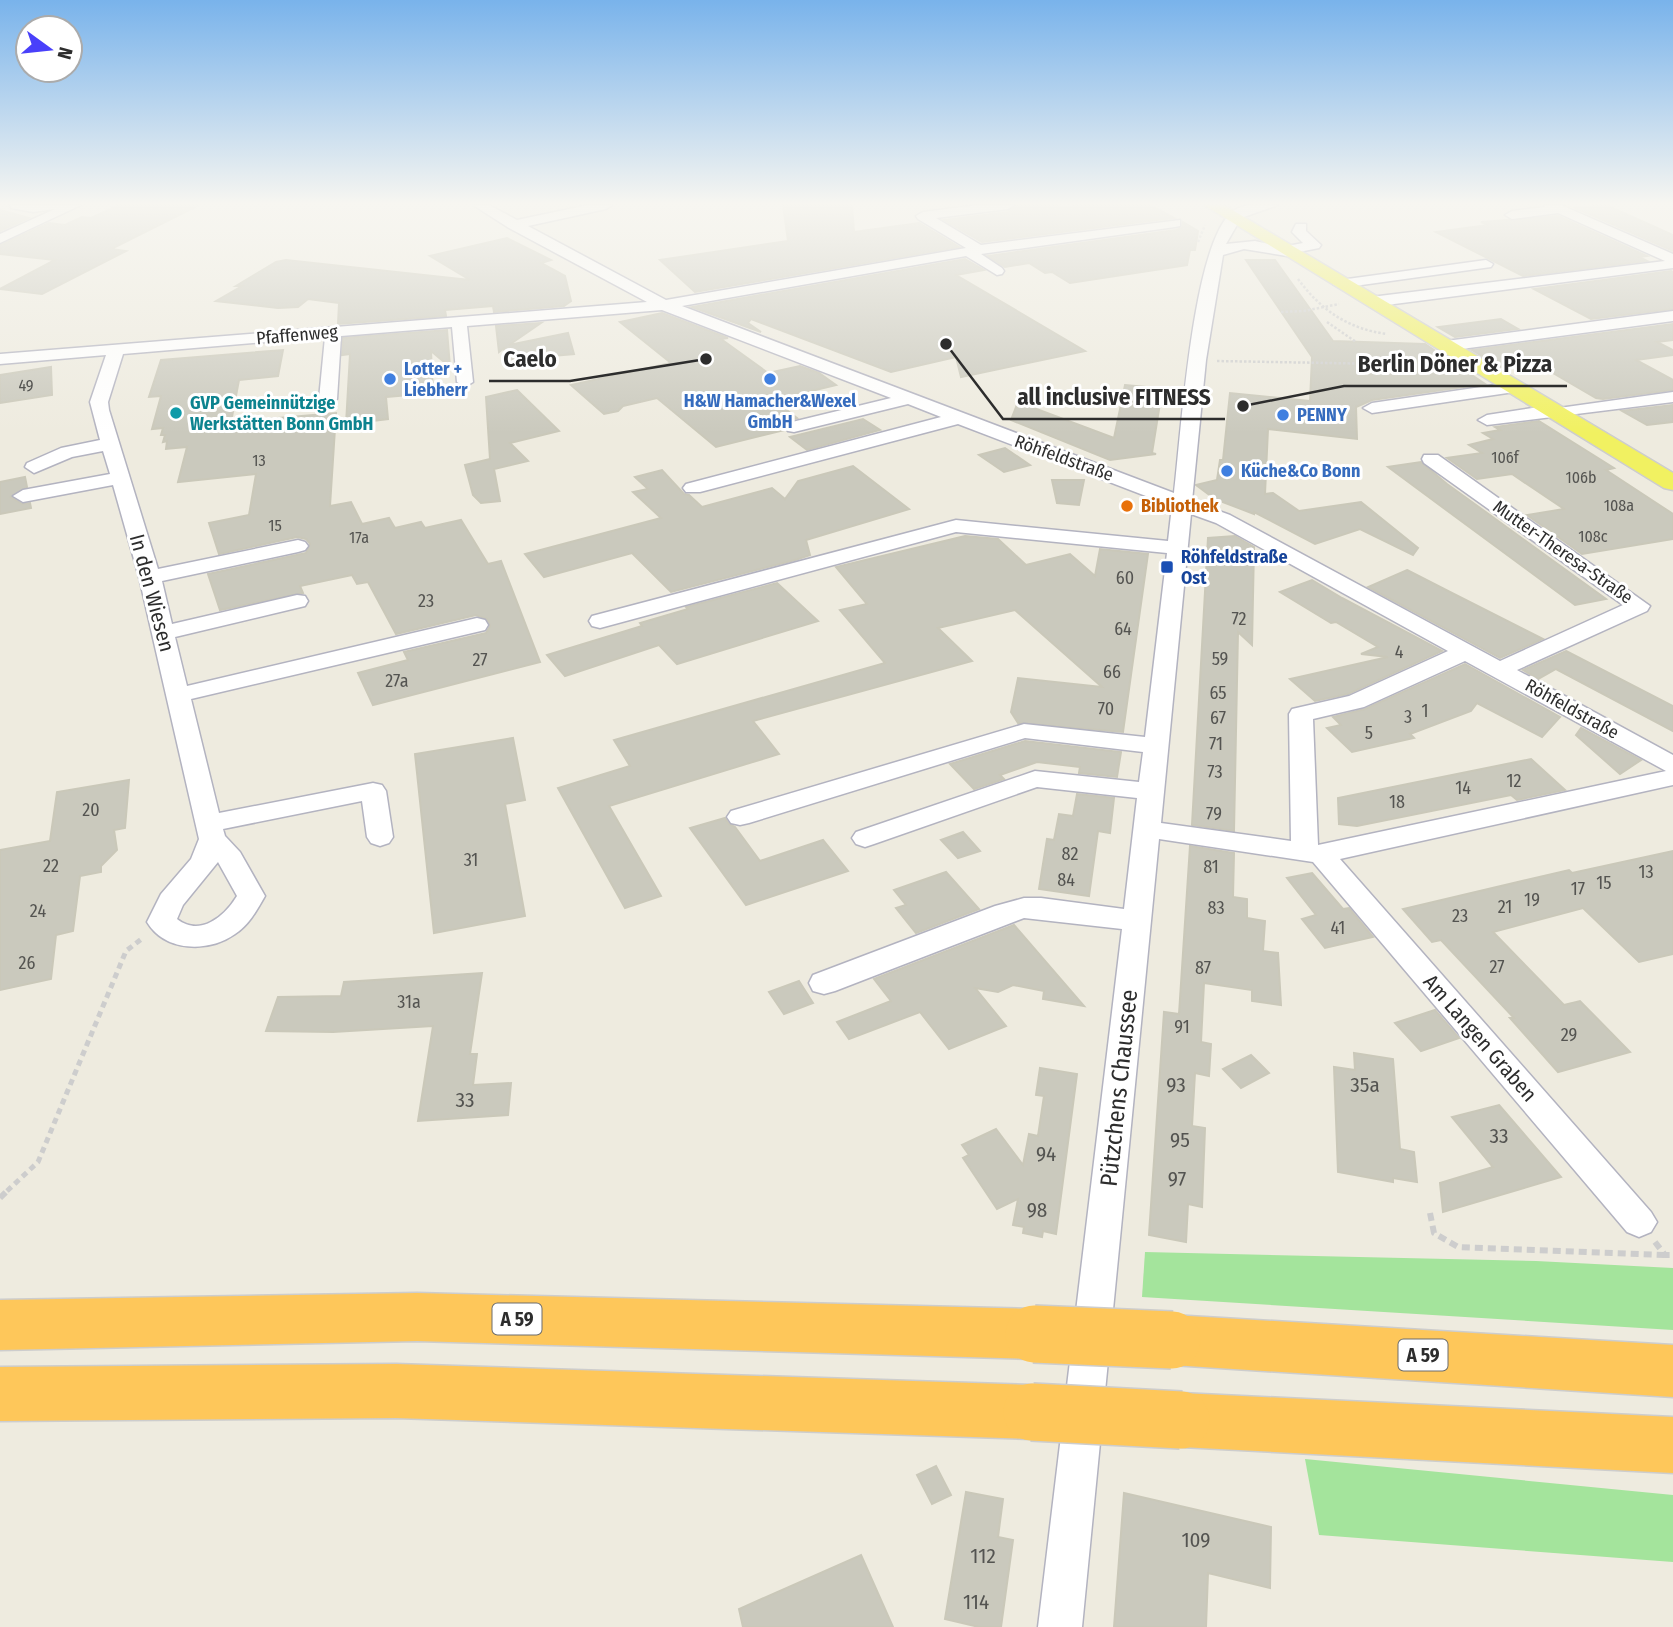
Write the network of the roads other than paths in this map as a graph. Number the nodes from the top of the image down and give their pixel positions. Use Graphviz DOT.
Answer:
graph roads {
  1 [pos="617,281"];
  2 [pos="802,281"];
  3 [pos="1211,281"];
  4 [pos="1335,281"];
  5 [pos="1362,281"];
  6 [pos="1535,281"];
  7 [pos="1340,284"];
  8 [pos="625,285"];
  9 [pos="1375,304"];
  10 [pos="664,305"];
  11 [pos="596,310"];
  12 [pos="1673,316"];
  13 [pos="459,322"];
  14 [pos="334,332"];
  15 [pos="1446,346"];
  16 [pos="116,350"];
  17 [pos="0,359"];
  18 [pos="1198,360"];
  19 [pos="465,382"];
  20 [pos="1515,387"];
  21 [pos="1673,397"];
  22 [pos="328,399"];
  23 [pos="908,399"];
  24 [pos="1372,408"];
  25 [pos="1555,412"];
  26 [pos="959,418"];
  27 [pos="1487,420"];
  28 [pos="794,428"];
  29 [pos="110,444"];
  30 [pos="1431,459"];
  31 [pos="34,467"];
  32 [pos="120,478"];
  33 [pos="1673,483"];
  34 [pos="693,488"];
  35 [pos="23,496"];
  36 [pos="1183,502"];
  37 [pos="298,546"];
  38 [pos="1178,548"];
  39 [pos="150,577"];
  40 [pos="297,601"];
  41 [pos="600,621"];
  42 [pos="477,625"];
  43 [pos="164,633"];
  44 [pos="1467,651"];
  45 [pos="1501,670"];
  46 [pos="178,695"];
  47 [pos="1156,746"];
  48 [pos="1673,765"];
  49 [pos="1673,777"];
  50 [pos="1150,791"];
  51 [pos="740,817"];
  52 [pos="1146,829"];
  53 [pos="211,831"];
  54 [pos="380,837"];
  55 [pos="865,838"];
  56 [pos="1313,853"];
  57 [pos="1136,921"];
  58 [pos="824,983"];
  59 [pos="1639,1222"];
  60 [pos="0,1325"];
  61 [pos="1673,1371"];
  62 [pos="0,1394"];
  63 [pos="1673,1445"];
  64 [pos="1060,1627"];
  1 -- 8 [label="street, Röhfeldstraße"];
  2 -- 10 [label="street, Pfaffenweg"];
  3 -- 18 [label="street, Pützchens Chaussee"];
  4 -- 7 [label="main road"];
  5 -- 7 [label="street"];
  6 -- 9 [label="street"];
  7 -- 9 [label="main road"];
  8 -- 10 [label="street, Röhfeldstraße"];
  8 -- 11 [label="street"];
  9 -- 15 [label="main road"];
  10 -- 11 [label="street, Pfaffenweg"];
  10 -- 23 [label="street, Röhfeldstraße"];
  11 -- 13 [label="street, Pfaffenweg"];
  12 -- 15 [label="street"];
  13 -- 14 [label="street, Pfaffenweg"];
  13 -- 19 [label="street"];
  14 -- 16 [label="street, Pfaffenweg"];
  14 -- 22 [label="street"];
  15 -- 20 [label="main road"];
  16 -- 17 [label="street, Pfaffenweg"];
  16 -- 29 [label="street, In den Wiesen"];
  18 -- 36 [label="street, Pützchens Chaussee"];
  20 -- 24 [label="street"];
  20 -- 25 [label="main road"];
  21 -- 25 [label="street"];
  23 -- 26 [label="street, Röhfeldstraße"];
  23 -- 28 [label="street"];
  25 -- 27 [label="street"];
  25 -- 33 [label="main road"];
  26 -- 34 [label="street"];
  26 -- 36 [label="street, Röhfeldstraße"];
  29 -- 31 [label="street"];
  29 -- 32 [label="street, In den Wiesen"];
  30 -- 45 [label="street, Mutter-Theresa-Straße"];
  32 -- 35 [label="street"];
  32 -- 39 [label="street, In den Wiesen"];
  36 -- 38 [label="street, Pützchens Chaussee"];
  36 -- 44 [label="street, Röhfeldstraße"];
  37 -- 39 [label="street"];
  38 -- 41 [label="street"];
  38 -- 47 [label="street, Pützchens Chaussee"];
  39 -- 43 [label="street, In den Wiesen"];
  40 -- 43 [label="street"];
  42 -- 46 [label="street"];
  43 -- 46 [label="street, In den Wiesen"];
  44 -- 45 [label="street, Röhfeldstraße"];
  44 -- 56 [label="street"];
  45 -- 48 [label="street, Röhfeldstraße"];
  46 -- 53 [label="street, In den Wiesen"];
  47 -- 50 [label="street, Pützchens Chaussee"];
  47 -- 51 [label="street"];
  49 -- 56 [label="street"];
  50 -- 52 [label="street, Pützchens Chaussee"];
  50 -- 55 [label="street"];
  52 -- 56 [label="street"];
  52 -- 57 [label="street, Pützchens Chaussee"];
  53 -- 53 [label="street, In den Wiesen"];
  53 -- 54 [label="street"];
  56 -- 59 [label="street, Am Langen Graben"];
  57 -- 58 [label="street"];
  57 -- 64 [label="street, Pützchens Chaussee"];
  60 -- 61 [label="highway, A 59, bridge"];
  62 -- 63 [label="highway, bridge"];
}
